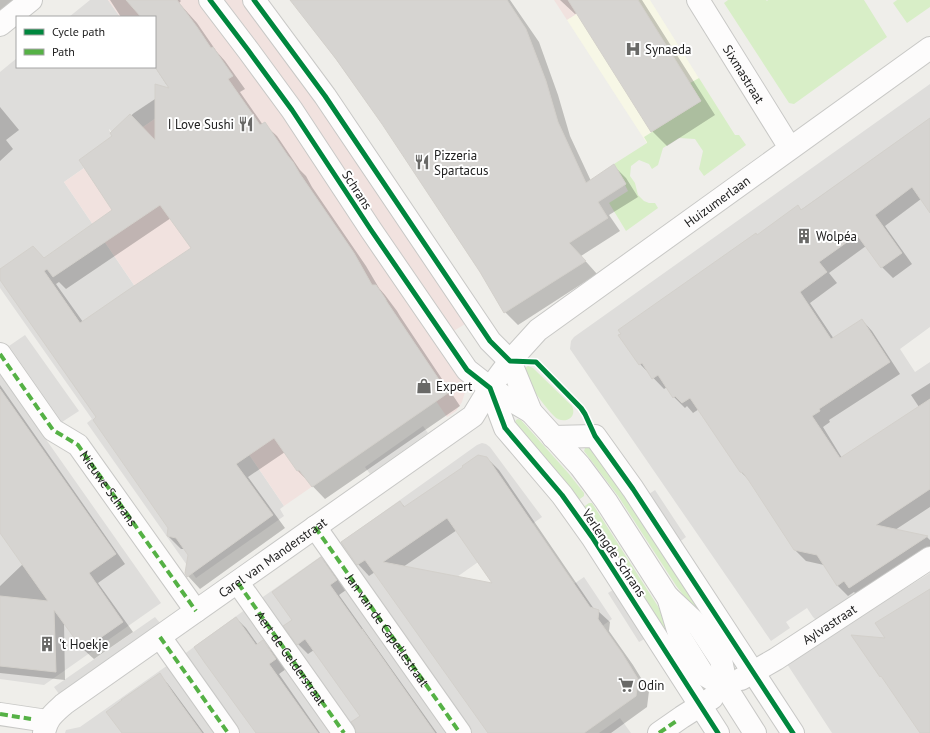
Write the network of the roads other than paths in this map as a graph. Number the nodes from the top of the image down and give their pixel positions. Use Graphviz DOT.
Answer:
graph roads {
  1 [pos="31,0"];
  2 [pos="210,0"];
  3 [pos="254,0"];
  4 [pos="698,0"];
  5 [pos="0,25"];
  6 [pos="930,48"];
  7 [pos="790,148"];
  8 [pos="0,354"];
  9 [pos="510,361"];
  10 [pos="490,388"];
  11 [pos="531,412"];
  12 [pos="553,437"];
  13 [pos="315,527"];
  14 [pos="930,558"];
  15 [pos="238,583"];
  16 [pos="196,611"];
  17 [pos="160,638"];
  18 [pos="753,672"];
  19 [pos="727,689"];
  20 [pos="700,706"];
  21 [pos="0,714"];
  22 [pos="46,727"];
  23 [pos="228,733"];
  24 [pos="344,733"];
  25 [pos="460,733"];
  26 [pos="659,733"];
  27 [pos="718,733"];
  28 [pos="755,733"];
  29 [pos="793,733"];
  1 -- 5 [label="street"];
  2 -- 10 [label="street, Schrans"];
  3 -- 9 [label="street, Schrans"];
  4 -- 7 [label="street, Sixmastraat"];
  6 -- 7 [label="street, Huizumerlaan"];
  7 -- 9 [label="street, Huizumerlaan"];
  8 -- 16 [label="street, Nieuwe Schrans"];
  9 -- 10 [label="street, Huizumerlaan"];
  9 -- 11 [label="street, Verlengde Schrans"];
  10 -- 11 [label="street, Verlengde Schrans"];
  10 -- 13 [label="street, Carel van Manderstraat"];
  10 -- 20 [label="street, Verlengde Schrans"];
  11 -- 12 [label="street, Verlengde Schrans"];
  12 -- 18 [label="street"];
  12 -- 19 [label="street, Verlengde Schrans"];
  13 -- 15 [label="street, Carel van Manderstraat"];
  13 -- 25 [label="street, Jan van de Capellestraat"];
  14 -- 18 [label="street, Aylvastraat"];
  15 -- 16 [label="street, Carel van Manderstraat"];
  15 -- 24 [label="street, Aert de Gelderstraat"];
  16 -- 17 [label="street, Carel van Manderstraat"];
  17 -- 22 [label="street, Carel van Manderstraat"];
  17 -- 23 [label="street"];
  18 -- 19 [label="street, Aylvastraat"];
  18 -- 29 [label="street"];
  19 -- 20 [label="street, Aylvastraat"];
  19 -- 28 [label="street, Verlengde Schrans"];
  20 -- 26 [label="street, Aylvastraat"];
  20 -- 27 [label="street, Verlengde Schrans"];
  21 -- 22 [label="street, Carel van Manderstraat"];
}
